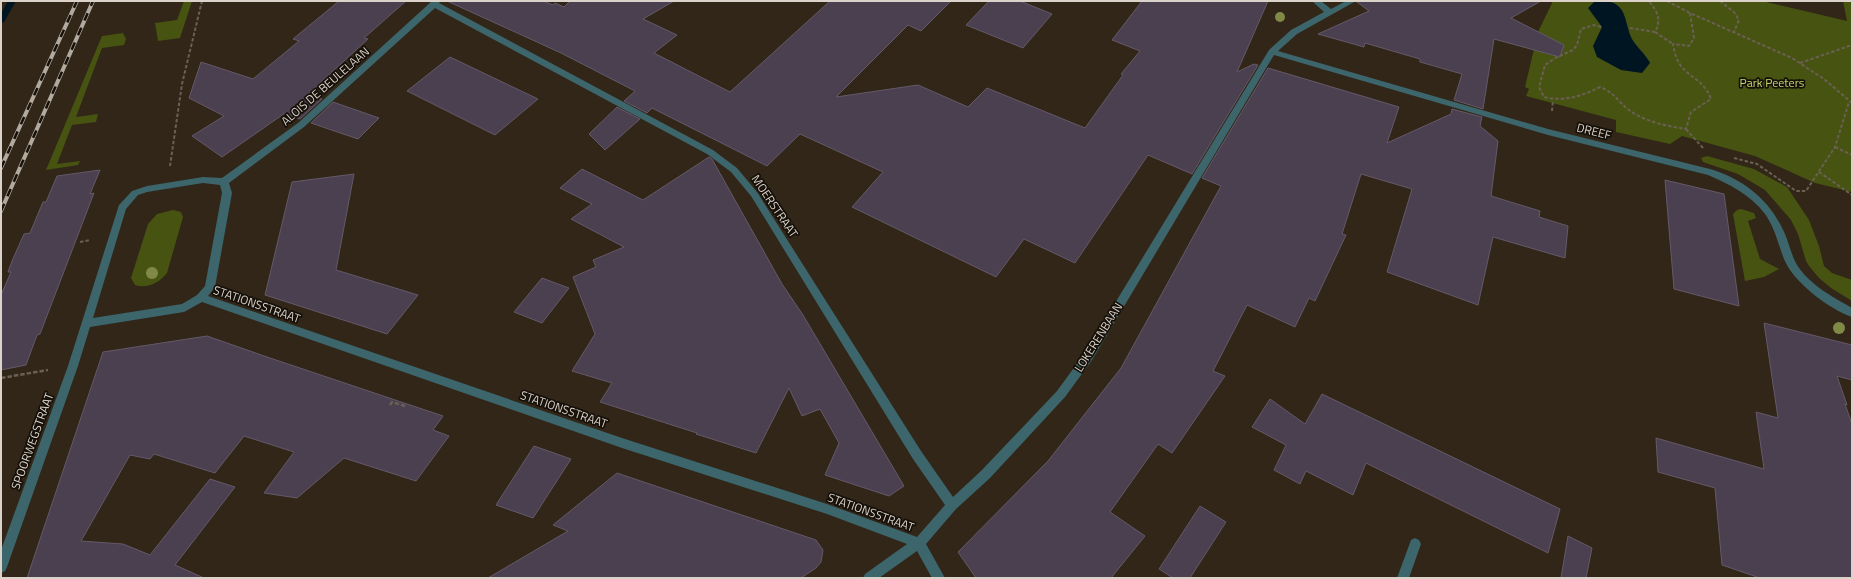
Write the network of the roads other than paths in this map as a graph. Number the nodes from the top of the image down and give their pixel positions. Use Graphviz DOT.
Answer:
graph roads {
  1 [pos="1316,1"];
  2 [pos="1352,1"];
  3 [pos="436,2"];
  4 [pos="1329,12"];
  5 [pos="1272,52"];
  6 [pos="224,182"];
  7 [pos="201,298"];
  8 [pos="1852,314"];
  9 [pos="87,323"];
  10 [pos="952,505"];
  11 [pos="919,543"];
  12 [pos="1415,544"];
  13 [pos="1,567"];
  14 [pos="869,578"];
  15 [pos="939,578"];
  16 [pos="1403,578"];
  1 -- 4 [label="street"];
  2 -- 4 [label="street, LOKERENBAAN"];
  3 -- 6 [label="street, ALOIS DE BEULELAAN"];
  3 -- 10 [label="street, MOERSTRAAT"];
  4 -- 5 [label="street, LOKERENBAAN"];
  5 -- 8 [label="street, DREEF"];
  5 -- 10 [label="street, LOKERENBAAN"];
  6 -- 7 [label="street"];
  6 -- 9 [label="street, SPOORWEGSTRAAT"];
  7 -- 9 [label="street"];
  7 -- 11 [label="street, STATIONSSTRAAT"];
  9 -- 13 [label="street, SPOORWEGSTRAAT"];
  10 -- 11 [label="street, LOKERENBAAN"];
  11 -- 14 [label="street, LOKERENBAAN"];
  11 -- 15 [label="street"];
  12 -- 16 [label="street"];
}
